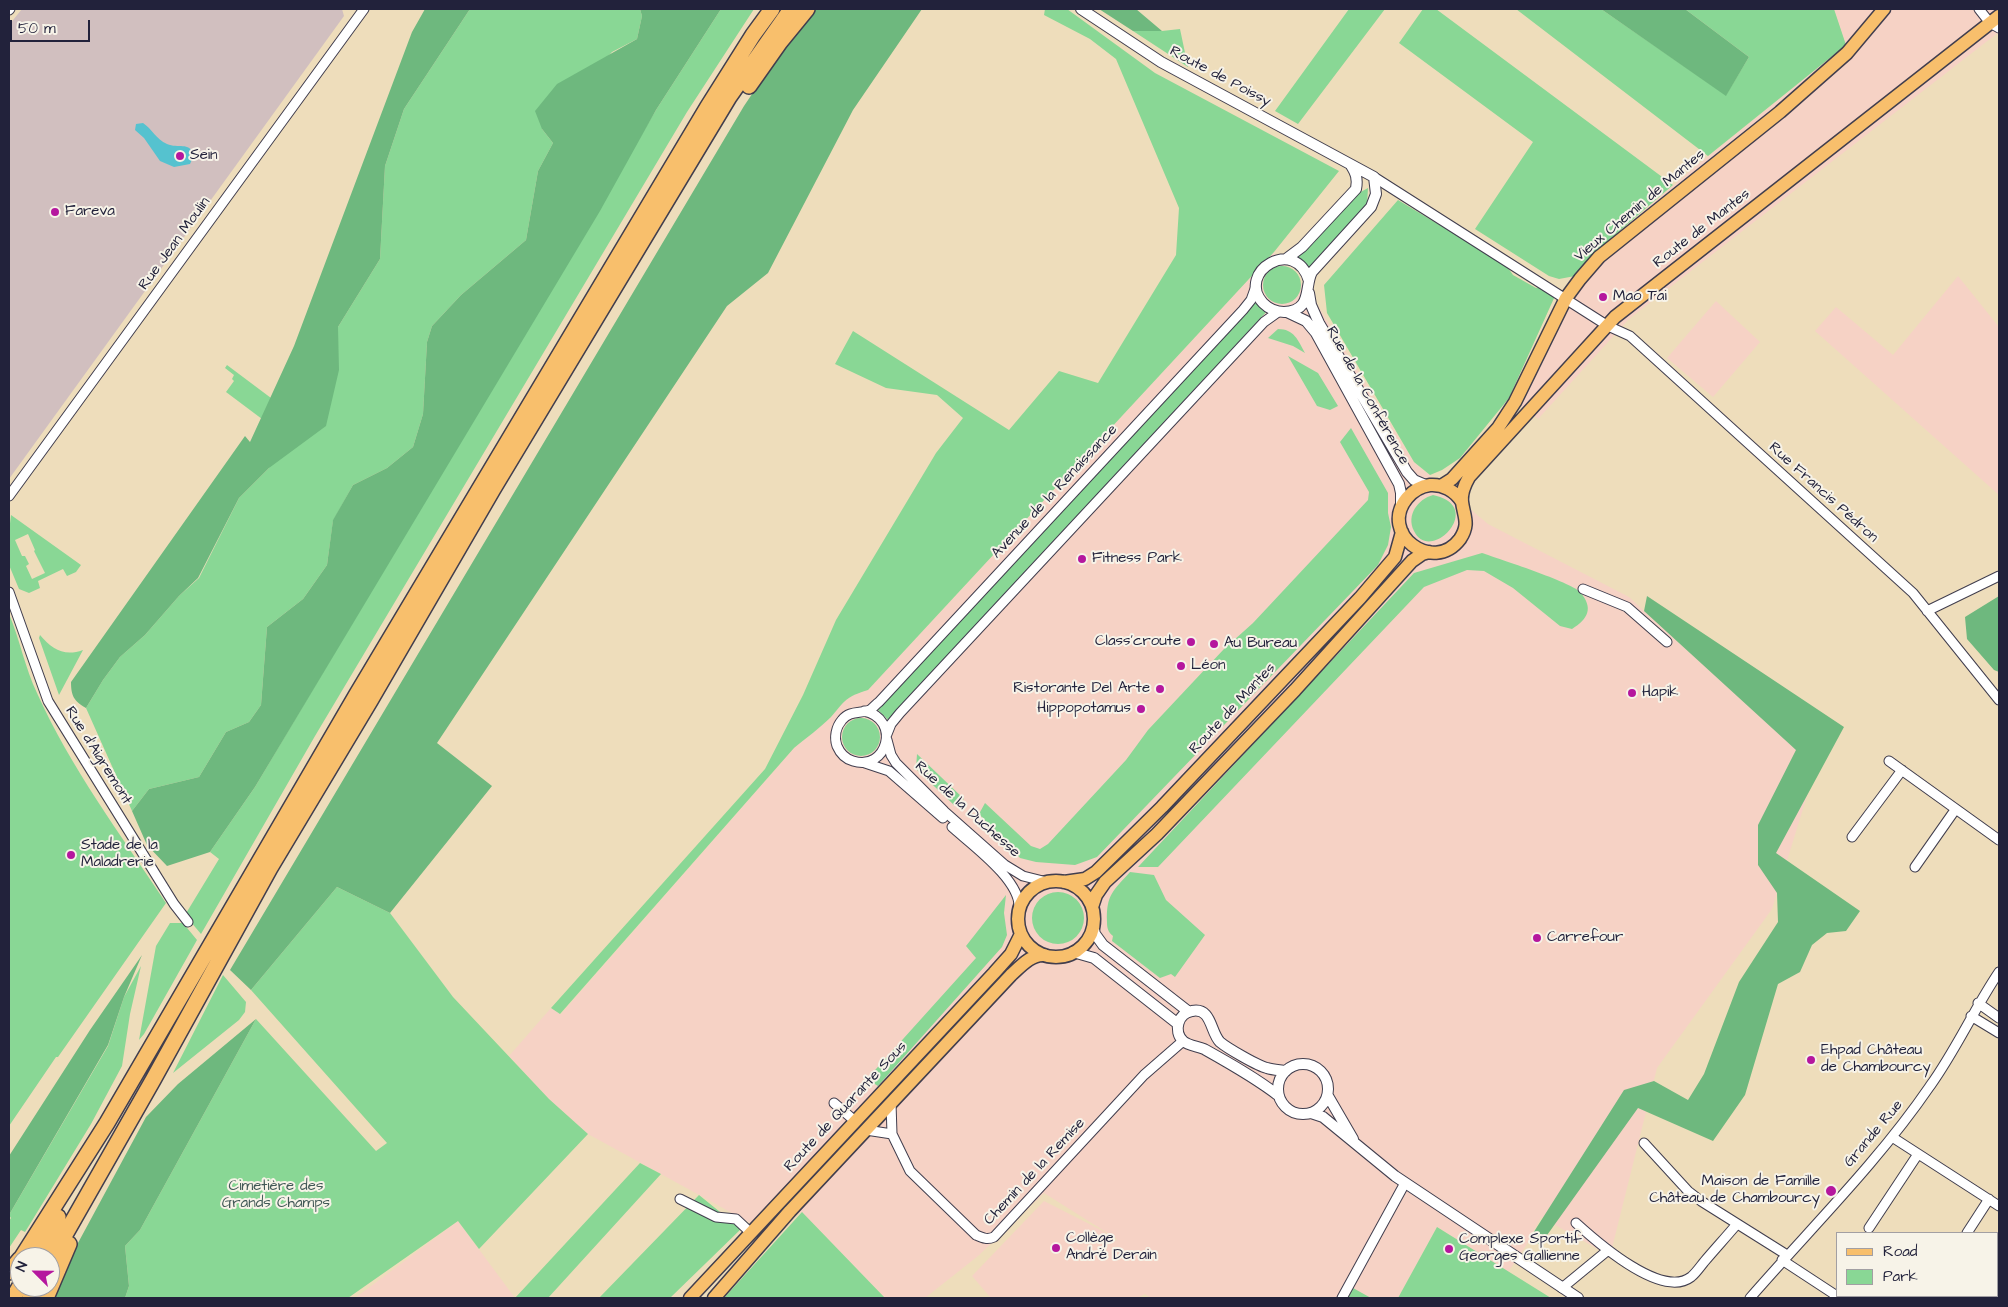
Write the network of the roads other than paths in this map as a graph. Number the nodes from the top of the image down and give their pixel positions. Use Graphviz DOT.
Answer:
graph roads {
  1 [pos="364,9"];
  2 [pos="772,9"];
  3 [pos="790,9"];
  4 [pos="806,9"];
  5 [pos="1081,9"];
  6 [pos="1884,9"];
  7 [pos="1979,9"];
  8 [pos="1996,22"];
  9 [pos="708,132"];
  10 [pos="1349,164"];
  11 [pos="1374,177"];
  12 [pos="1286,259"];
  13 [pos="1309,281"];
  14 [pos="1257,284"];
  15 [pos="1309,293"];
  16 [pos="1566,298"];
  17 [pos="1282,312"];
  18 [pos="1608,326"];
  19 [pos="1428,486"];
  20 [pos="1442,486"];
  21 [pos="9,496"];
  22 [pos="1462,502"];
  23 [pos="1401,508"];
  24 [pos="1402,532"];
  25 [pos="1429,552"];
  26 [pos="1999,576"];
  27 [pos="1583,589"];
  28 [pos="9,592"];
  29 [pos="1928,611"];
  30 [pos="1667,642"];
  31 [pos="1999,700"];
  32 [pos="864,711"];
  33 [pos="887,737"];
  34 [pos="1888,761"];
  35 [pos="864,762"];
  36 [pos="1902,770"];
  37 [pos="1955,810"];
  38 [pos="1852,837"];
  39 [pos="1999,840"];
  40 [pos="1915,867"];
  41 [pos="1047,882"];
  42 [pos="1064,882"];
  43 [pos="1092,907"];
  44 [pos="1019,910"];
  45 [pos="188,922"];
  46 [pos="1093,925"];
  47 [pos="1021,934"];
  48 [pos="1074,952"];
  49 [pos="1044,955"];
  50 [pos="1999,972"];
  51 [pos="1978,1003"];
  52 [pos="1189,1012"];
  53 [pos="1971,1016"];
  54 [pos="1999,1018"];
  55 [pos="1178,1024"];
  56 [pos="1999,1033"];
  57 [pos="1183,1041"];
  58 [pos="1286,1071"];
  59 [pos="1279,1096"];
  60 [pos="1328,1096"];
  61 [pos="834,1103"];
  62 [pos="891,1103"];
  63 [pos="1311,1113"];
  64 [pos="855,1121"];
  65 [pos="107,1123"];
  66 [pos="866,1130"];
  67 [pos="123,1132"];
  68 [pos="892,1134"];
  69 [pos="1892,1137"];
  70 [pos="1644,1143"];
  71 [pos="1358,1146"];
  72 [pos="1918,1154"];
  73 [pos="1405,1183"];
  74 [pos="680,1199"];
  75 [pos="1989,1199"];
  76 [pos="1999,1206"];
  77 [pos="1576,1223"];
  78 [pos="1737,1224"];
  79 [pos="1869,1228"];
  80 [pos="1968,1232"];
  81 [pos="751,1233"];
  82 [pos="1999,1242"];
  83 [pos="28,1247"];
  84 [pos="41,1247"];
  85 [pos="58,1247"];
  86 [pos="1998,1247"];
  87 [pos="1606,1250"];
  88 [pos="749,1257"];
  89 [pos="1784,1258"];
  90 [pos="1562,1288"];
  91 [pos="1836,1295"];
  92 [pos="46,1298"];
  93 [pos="690,1298"];
  94 [pos="710,1298"];
  95 [pos="714,1298"];
  96 [pos="1342,1298"];
  97 [pos="1578,1298"];
  98 [pos="1750,1298"];
  1 -- 21 [label="street, Rue Jean Moulin"];
  2 -- 65 [label="highway"];
  3 -- 9 [label="highway"];
  4 -- 9 [label="highway"];
  5 -- 10 [label="street, Route de Poissy"];
  6 -- 16 [label="main road, Vieux Chemin de Mantes"];
  7 -- 8 [label="street"];
  8 -- 18 [label="main road, Route de Mantes"];
  9 -- 67 [label="highway"];
  10 -- 11 [label="street, Route de Poissy"];
  10 -- 12 [label="street"];
  11 -- 13 [label="street"];
  11 -- 16 [label="street, Route de Poissy"];
  12 -- 13 [label="street"];
  12 -- 14 [label="street"];
  13 -- 15 [label="street"];
  14 -- 17 [label="street"];
  14 -- 32 [label="street, Avenue de la Renaissance"];
  15 -- 17 [label="street"];
  15 -- 19 [label="street, Rue de la Conférence"];
  16 -- 18 [label="street, Route de Poissy"];
  16 -- 20 [label="main road, Vieux Chemin de Mantes"];
  17 -- 23 [label="street, Rue de la Conférence"];
  17 -- 33 [label="street"];
  18 -- 22 [label="main road, Route de Mantes"];
  18 -- 29 [label="street, Rue Francis Pédron"];
  19 -- 20 [label="main road"];
  19 -- 23 [label="main road"];
  20 -- 22 [label="main road"];
  22 -- 25 [label="main road"];
  23 -- 24 [label="main road"];
  24 -- 25 [label="main road"];
  24 -- 42 [label="main road, Route de Mantes"];
  25 -- 43 [label="main road, Route de Mantes"];
  26 -- 29 [label="street"];
  27 -- 30 [label="street"];
  28 -- 45 [label="street, Rue d'Aigremont"];
  29 -- 31 [label="street, Rue Francis Pédron"];
  32 -- 33 [label="street"];
  32 -- 35 [label="street"];
  33 -- 35 [label="street"];
  33 -- 41 [label="street, Rue de la Duchesse"];
  34 -- 36 [label="street"];
  35 -- 44 [label="street, Rue de la Duchesse"];
  36 -- 37 [label="street"];
  36 -- 38 [label="street"];
  37 -- 39 [label="street"];
  37 -- 40 [label="street"];
  41 -- 42 [label="main road"];
  41 -- 44 [label="main road"];
  42 -- 43 [label="main road"];
  43 -- 46 [label="main road"];
  44 -- 47 [label="main road"];
  46 -- 48 [label="main road"];
  46 -- 52 [label="street"];
  47 -- 49 [label="main road"];
  47 -- 64 [label="main road, Route de Quarante Sous"];
  48 -- 49 [label="main road"];
  48 -- 55 [label="street"];
  49 -- 62 [label="main road"];
  50 -- 51 [label="street, Grande Rue"];
  51 -- 53 [label="street, Grande Rue"];
  51 -- 54 [label="street"];
  52 -- 55 [label="street"];
  52 -- 58 [label="street"];
  53 -- 56 [label="street"];
  53 -- 69 [label="street, Grande Rue"];
  55 -- 57 [label="street"];
  57 -- 59 [label="street"];
  57 -- 68 [label="street, Chemin de la Remise"];
  58 -- 59 [label="street"];
  58 -- 60 [label="street"];
  59 -- 63 [label="street"];
  60 -- 63 [label="street"];
  60 -- 71 [label="street"];
  61 -- 64 [label="street"];
  62 -- 66 [label="main road"];
  62 -- 68 [label="street, Chemin de la Remise"];
  63 -- 71 [label="street"];
  64 -- 81 [label="main road, Route de Quarante Sous"];
  65 -- 83 [label="highway"];
  65 -- 84 [label="highway"];
  66 -- 68 [label="street"];
  66 -- 88 [label="main road"];
  67 -- 85 [label="highway"];
  67 -- 92 [label="highway"];
  69 -- 72 [label="street"];
  69 -- 89 [label="street, Grande Rue"];
  70 -- 78 [label="street"];
  71 -- 73 [label="street"];
  72 -- 75 [label="street"];
  72 -- 79 [label="street"];
  73 -- 90 [label="street"];
  73 -- 96 [label="street"];
  74 -- 81 [label="street"];
  75 -- 76 [label="street"];
  75 -- 80 [label="street"];
  77 -- 87 [label="street"];
  78 -- 87 [label="street"];
  78 -- 89 [label="street"];
  81 -- 93 [label="main road, Route de Quarante Sous"];
  82 -- 86 [label="street"];
  87 -- 90 [label="street"];
  88 -- 94 [label="main road"];
  88 -- 95 [label="main road"];
  89 -- 91 [label="street"];
  89 -- 98 [label="street, Grande Rue"];
  90 -- 97 [label="street"];
}
